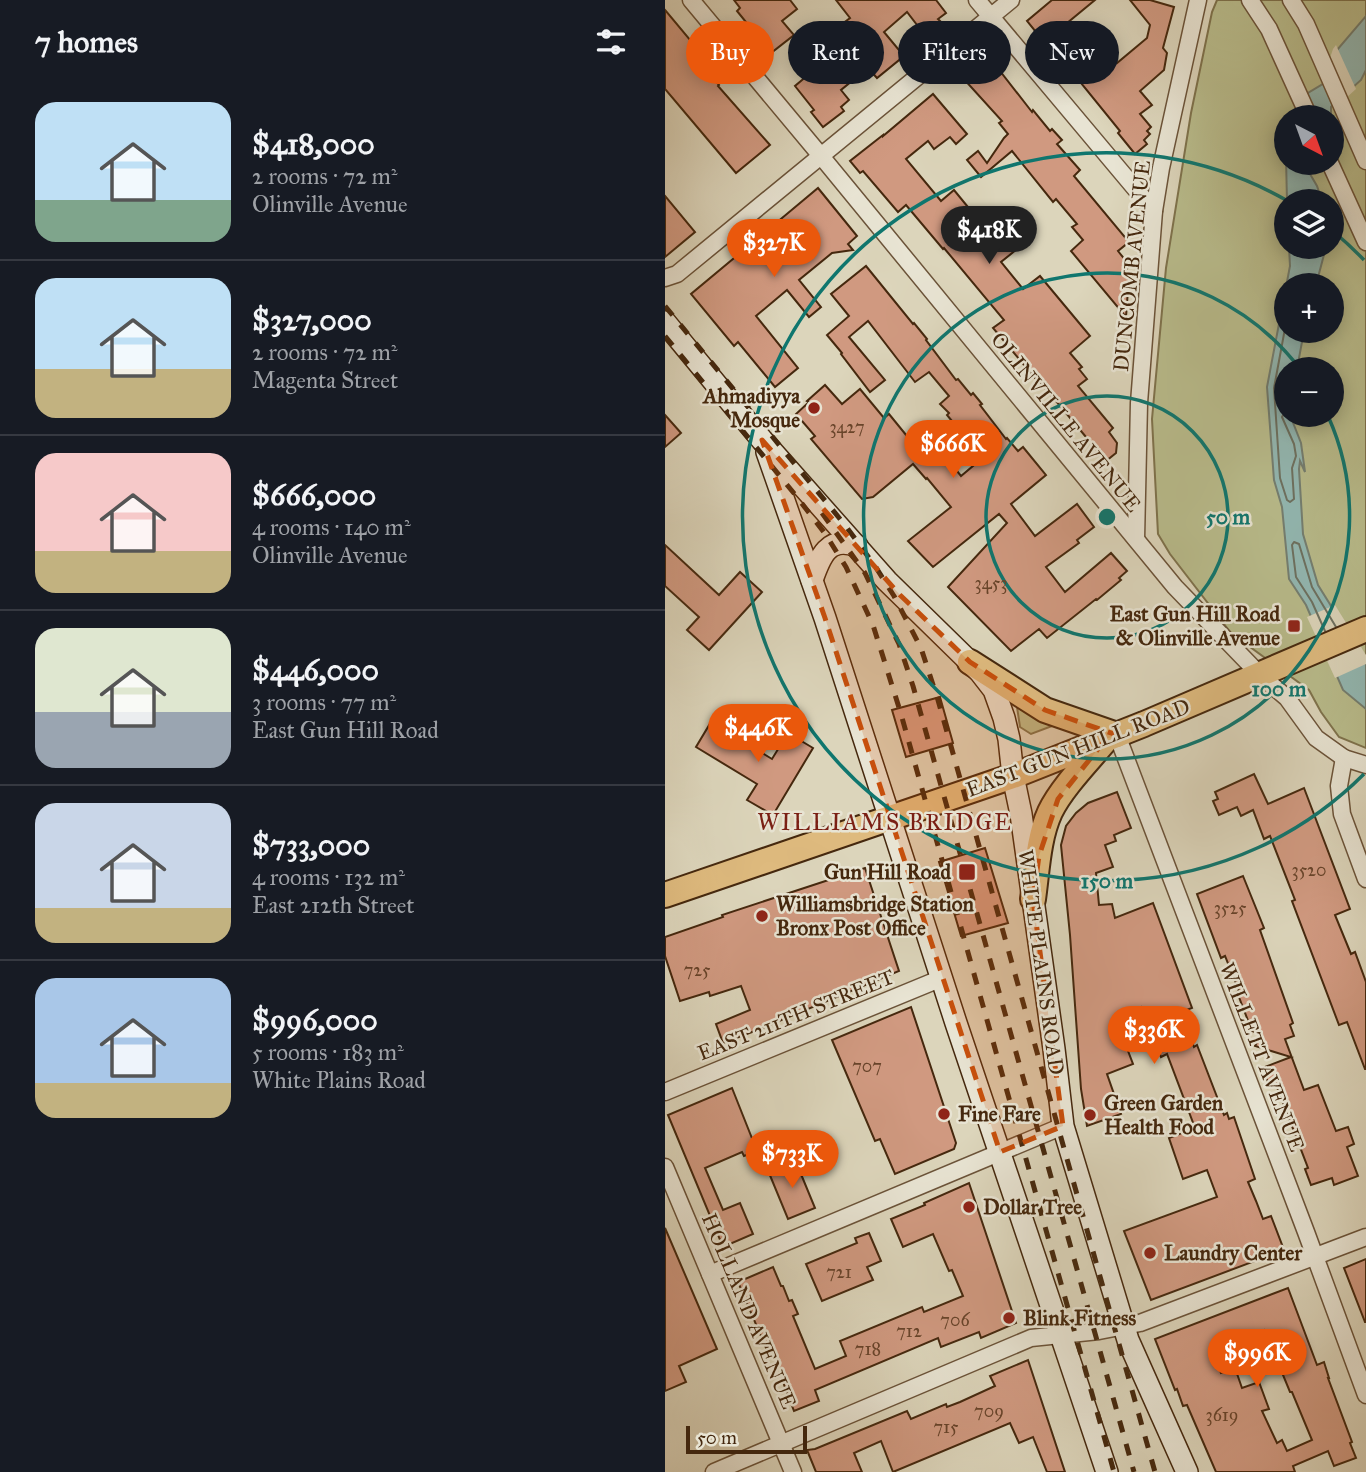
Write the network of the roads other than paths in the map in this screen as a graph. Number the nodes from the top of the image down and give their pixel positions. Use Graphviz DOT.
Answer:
graph roads {
  1 [pos="691,0"];
  2 [pos="977,0"];
  3 [pos="1011,0"];
  4 [pos="1198,0"];
  5 [pos="1250,0"];
  6 [pos="1291,0"];
  7 [pos="991,16"];
  8 [pos="1303,105"];
  9 [pos="821,156"];
  10 [pos="1366,161"];
  11 [pos="1335,175"];
  12 [pos="1154,211"];
  13 [pos="1366,242"];
  14 [pos="665,278"];
  15 [pos="665,322"];
  16 [pos="762,440"];
  17 [pos="1136,539"];
  18 [pos="857,546"];
  19 [pos="812,580"];
  20 [pos="1363,631"];
  21 [pos="970,662"];
  22 [pos="1260,675"];
  23 [pos="1111,737"];
  24 [pos="1344,758"];
  25 [pos="1366,765"];
  26 [pos="1013,776"];
  27 [pos="889,817"];
  28 [pos="1366,879"];
  29 [pos="665,894"];
  30 [pos="1033,899"];
  31 [pos="942,978"];
  32 [pos="665,1092"];
  33 [pos="1063,1126"];
  34 [pos="1000,1152"];
  35 [pos="665,1167"];
  36 [pos="1366,1237"];
  37 [pos="1315,1257"];
  38 [pos="710,1274"];
  39 [pos="1123,1327"];
  40 [pos="1062,1335"];
  41 [pos="1366,1395"];
  42 [pos="781,1443"];
  43 [pos="714,1472"];
  44 [pos="793,1472"];
  45 [pos="1107,1472"];
  46 [pos="1187,1472"];
  1 -- 9 [label="street, OLINVILLE AVENUE"];
  2 -- 7 [label="street"];
  3 -- 7 [label="street"];
  4 -- 12 [label="street, DUNCOMB AVENUE"];
  5 -- 8 [label="street"];
  6 -- 10 [label="street"];
  7 -- 9 [label="street"];
  7 -- 12 [label="street"];
  9 -- 14 [label="street"];
  9 -- 17 [label="street, OLINVILLE AVENUE"];
  11 -- 13 [label="street"];
  12 -- 17 [label="street, DUNCOMB AVENUE"];
  15 -- 16 [label="main road, WHITE PLAINS ROAD"];
  16 -- 18 [label="main road, WHITE PLAINS ROAD"];
  16 -- 19 [label="main road, WHITE PLAINS ROAD"];
  17 -- 22 [label="street, OLINVILLE AVENUE"];
  18 -- 19 [label="main road"];
  18 -- 21 [label="main road, WHITE PLAINS ROAD"];
  19 -- 27 [label="main road, WHITE PLAINS ROAD"];
  20 -- 22 [label="main road, EAST GUN HILL ROAD"];
  21 -- 23 [label="main road"];
  21 -- 26 [label="main road, WHITE PLAINS ROAD"];
  22 -- 23 [label="main road, EAST GUN HILL ROAD"];
  22 -- 24 [label="street, OLINVILLE AVENUE"];
  23 -- 26 [label="main road, EAST GUN HILL ROAD"];
  23 -- 30 [label="main road"];
  23 -- 37 [label="street, WILLETT AVENUE"];
  24 -- 25 [label="street"];
  24 -- 28 [label="street"];
  26 -- 27 [label="main road, EAST GUN HILL ROAD"];
  26 -- 30 [label="main road, WHITE PLAINS ROAD"];
  27 -- 29 [label="main road, EAST GUN HILL ROAD"];
  27 -- 31 [label="main road, WHITE PLAINS ROAD"];
  30 -- 33 [label="main road, WHITE PLAINS ROAD"];
  31 -- 32 [label="street, EAST 211TH STREET"];
  31 -- 34 [label="main road, WHITE PLAINS ROAD"];
  33 -- 34 [label="street"];
  33 -- 39 [label="main road, WHITE PLAINS ROAD"];
  34 -- 38 [label="street"];
  34 -- 40 [label="main road, WHITE PLAINS ROAD"];
  35 -- 38 [label="street, HOLLAND AVENUE"];
  36 -- 37 [label="street"];
  37 -- 39 [label="street"];
  37 -- 41 [label="street, WILLETT AVENUE"];
  38 -- 42 [label="street, HOLLAND AVENUE"];
  39 -- 40 [label="street"];
  39 -- 46 [label="main road, WHITE PLAINS ROAD"];
  40 -- 42 [label="street"];
  40 -- 45 [label="main road, WHITE PLAINS ROAD"];
  42 -- 43 [label="street"];
  42 -- 44 [label="street, HOLLAND AVENUE"];
}
